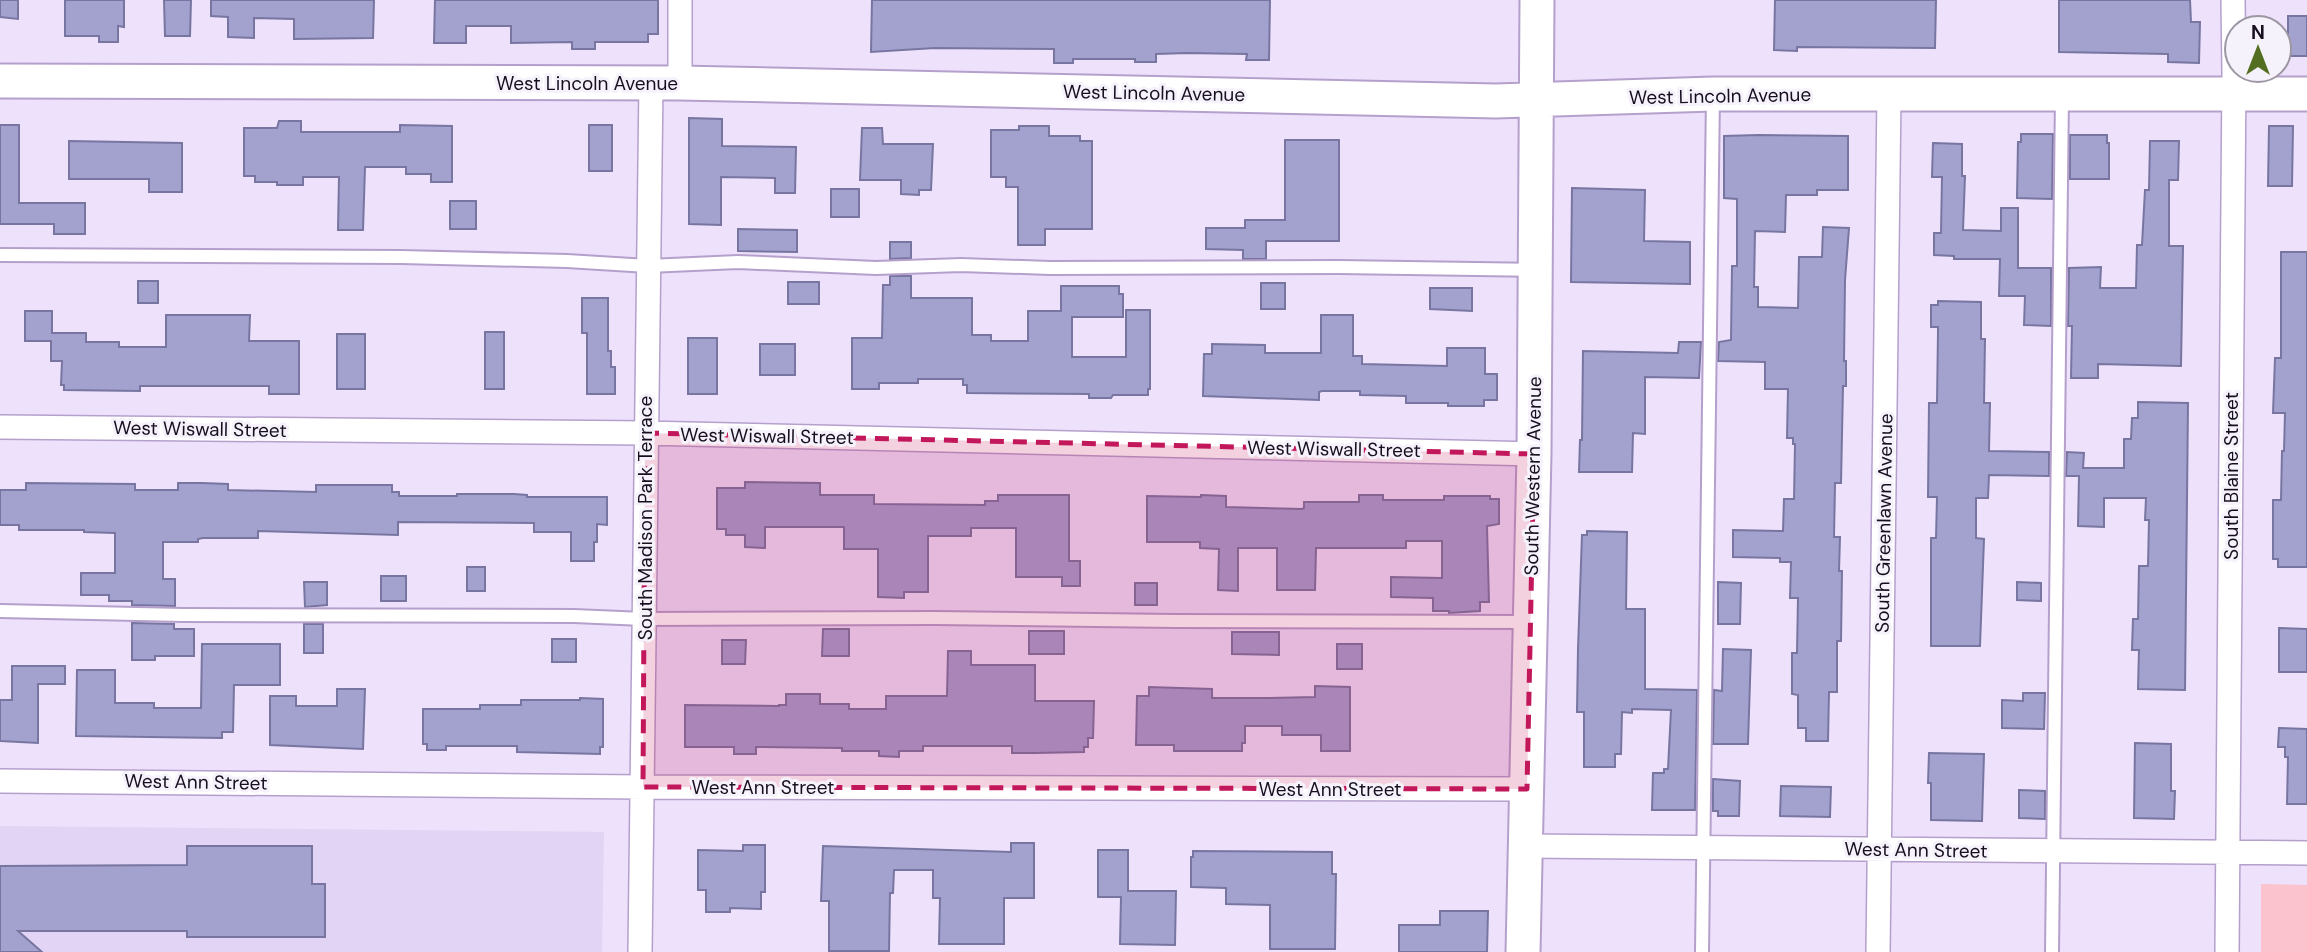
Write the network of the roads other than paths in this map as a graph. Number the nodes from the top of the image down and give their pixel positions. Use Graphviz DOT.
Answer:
graph roads {
  1 [pos="680,0"];
  2 [pos="1537,0"];
  3 [pos="2233,0"];
  4 [pos="0,81"];
  5 [pos="666,83"];
  6 [pos="1713,94"];
  7 [pos="2062,94"];
  8 [pos="2234,94"];
  9 [pos="2307,94"];
  10 [pos="1889,95"];
  11 [pos="1537,101"];
  12 [pos="0,255"];
  13 [pos="648,266"];
  14 [pos="1535,270"];
  15 [pos="0,427"];
  16 [pos="645,433"];
  17 [pos="1534,454"];
  18 [pos="0,611"];
  19 [pos="644,619"];
  20 [pos="1530,622"];
  21 [pos="0,781"];
  22 [pos="643,787"];
  23 [pos="1527,789"];
  24 [pos="1524,846"];
  25 [pos="1703,848"];
  26 [pos="1880,849"];
  27 [pos="2053,852"];
  28 [pos="2228,853"];
  29 [pos="2307,853"];
  30 [pos="640,952"];
  31 [pos="1523,952"];
  32 [pos="1702,952"];
  33 [pos="1878,952"];
  34 [pos="2052,952"];
  35 [pos="2227,952"];
  1 -- 5 [label="street, South Madison Park Terrace"];
  2 -- 11 [label="main road, South Western Avenue"];
  3 -- 8 [label="street, South Blaine Street"];
  4 -- 5 [label="main road, West Lincoln Avenue"];
  5 -- 11 [label="main road, West Lincoln Avenue"];
  5 -- 13 [label="street, South Madison Park Terrace"];
  6 -- 10 [label="main road, West Lincoln Avenue"];
  6 -- 11 [label="main road, West Lincoln Avenue"];
  6 -- 25 [label="lane"];
  7 -- 8 [label="main road, West Lincoln Avenue"];
  7 -- 10 [label="main road, West Lincoln Avenue"];
  7 -- 27 [label="lane"];
  8 -- 9 [label="main road, West Lincoln Avenue"];
  8 -- 28 [label="street, South Blaine Street"];
  10 -- 26 [label="street, South Greenlawn Avenue"];
  11 -- 14 [label="main road, South Western Avenue"];
  12 -- 13 [label="lane"];
  13 -- 14 [label="lane"];
  13 -- 16 [label="street, South Madison Park Terrace"];
  14 -- 17 [label="main road, South Western Avenue"];
  15 -- 16 [label="street, West Wiswall Street"];
  16 -- 17 [label="street, West Wiswall Street"];
  16 -- 19 [label="street, South Madison Park Terrace"];
  17 -- 20 [label="main road, South Western Avenue"];
  18 -- 19 [label="lane"];
  19 -- 20 [label="lane"];
  19 -- 22 [label="street, South Madison Park Terrace"];
  20 -- 23 [label="main road, South Western Avenue"];
  21 -- 22 [label="street, West Ann Street"];
  22 -- 23 [label="street, West Ann Street"];
  22 -- 30 [label="street, South Madison Park Terrace"];
  23 -- 24 [label="main road, South Western Avenue"];
  24 -- 25 [label="street, West Ann Street"];
  24 -- 31 [label="main road, South Western Avenue"];
  25 -- 26 [label="street, West Ann Street"];
  25 -- 32 [label="lane"];
  26 -- 27 [label="street, West Ann Street"];
  26 -- 33 [label="street, South Greenlawn Avenue"];
  27 -- 28 [label="street, West Ann Street"];
  27 -- 34 [label="lane"];
  28 -- 29 [label="street, West Ann Street"];
  28 -- 35 [label="street, South Blaine Street"];
}
